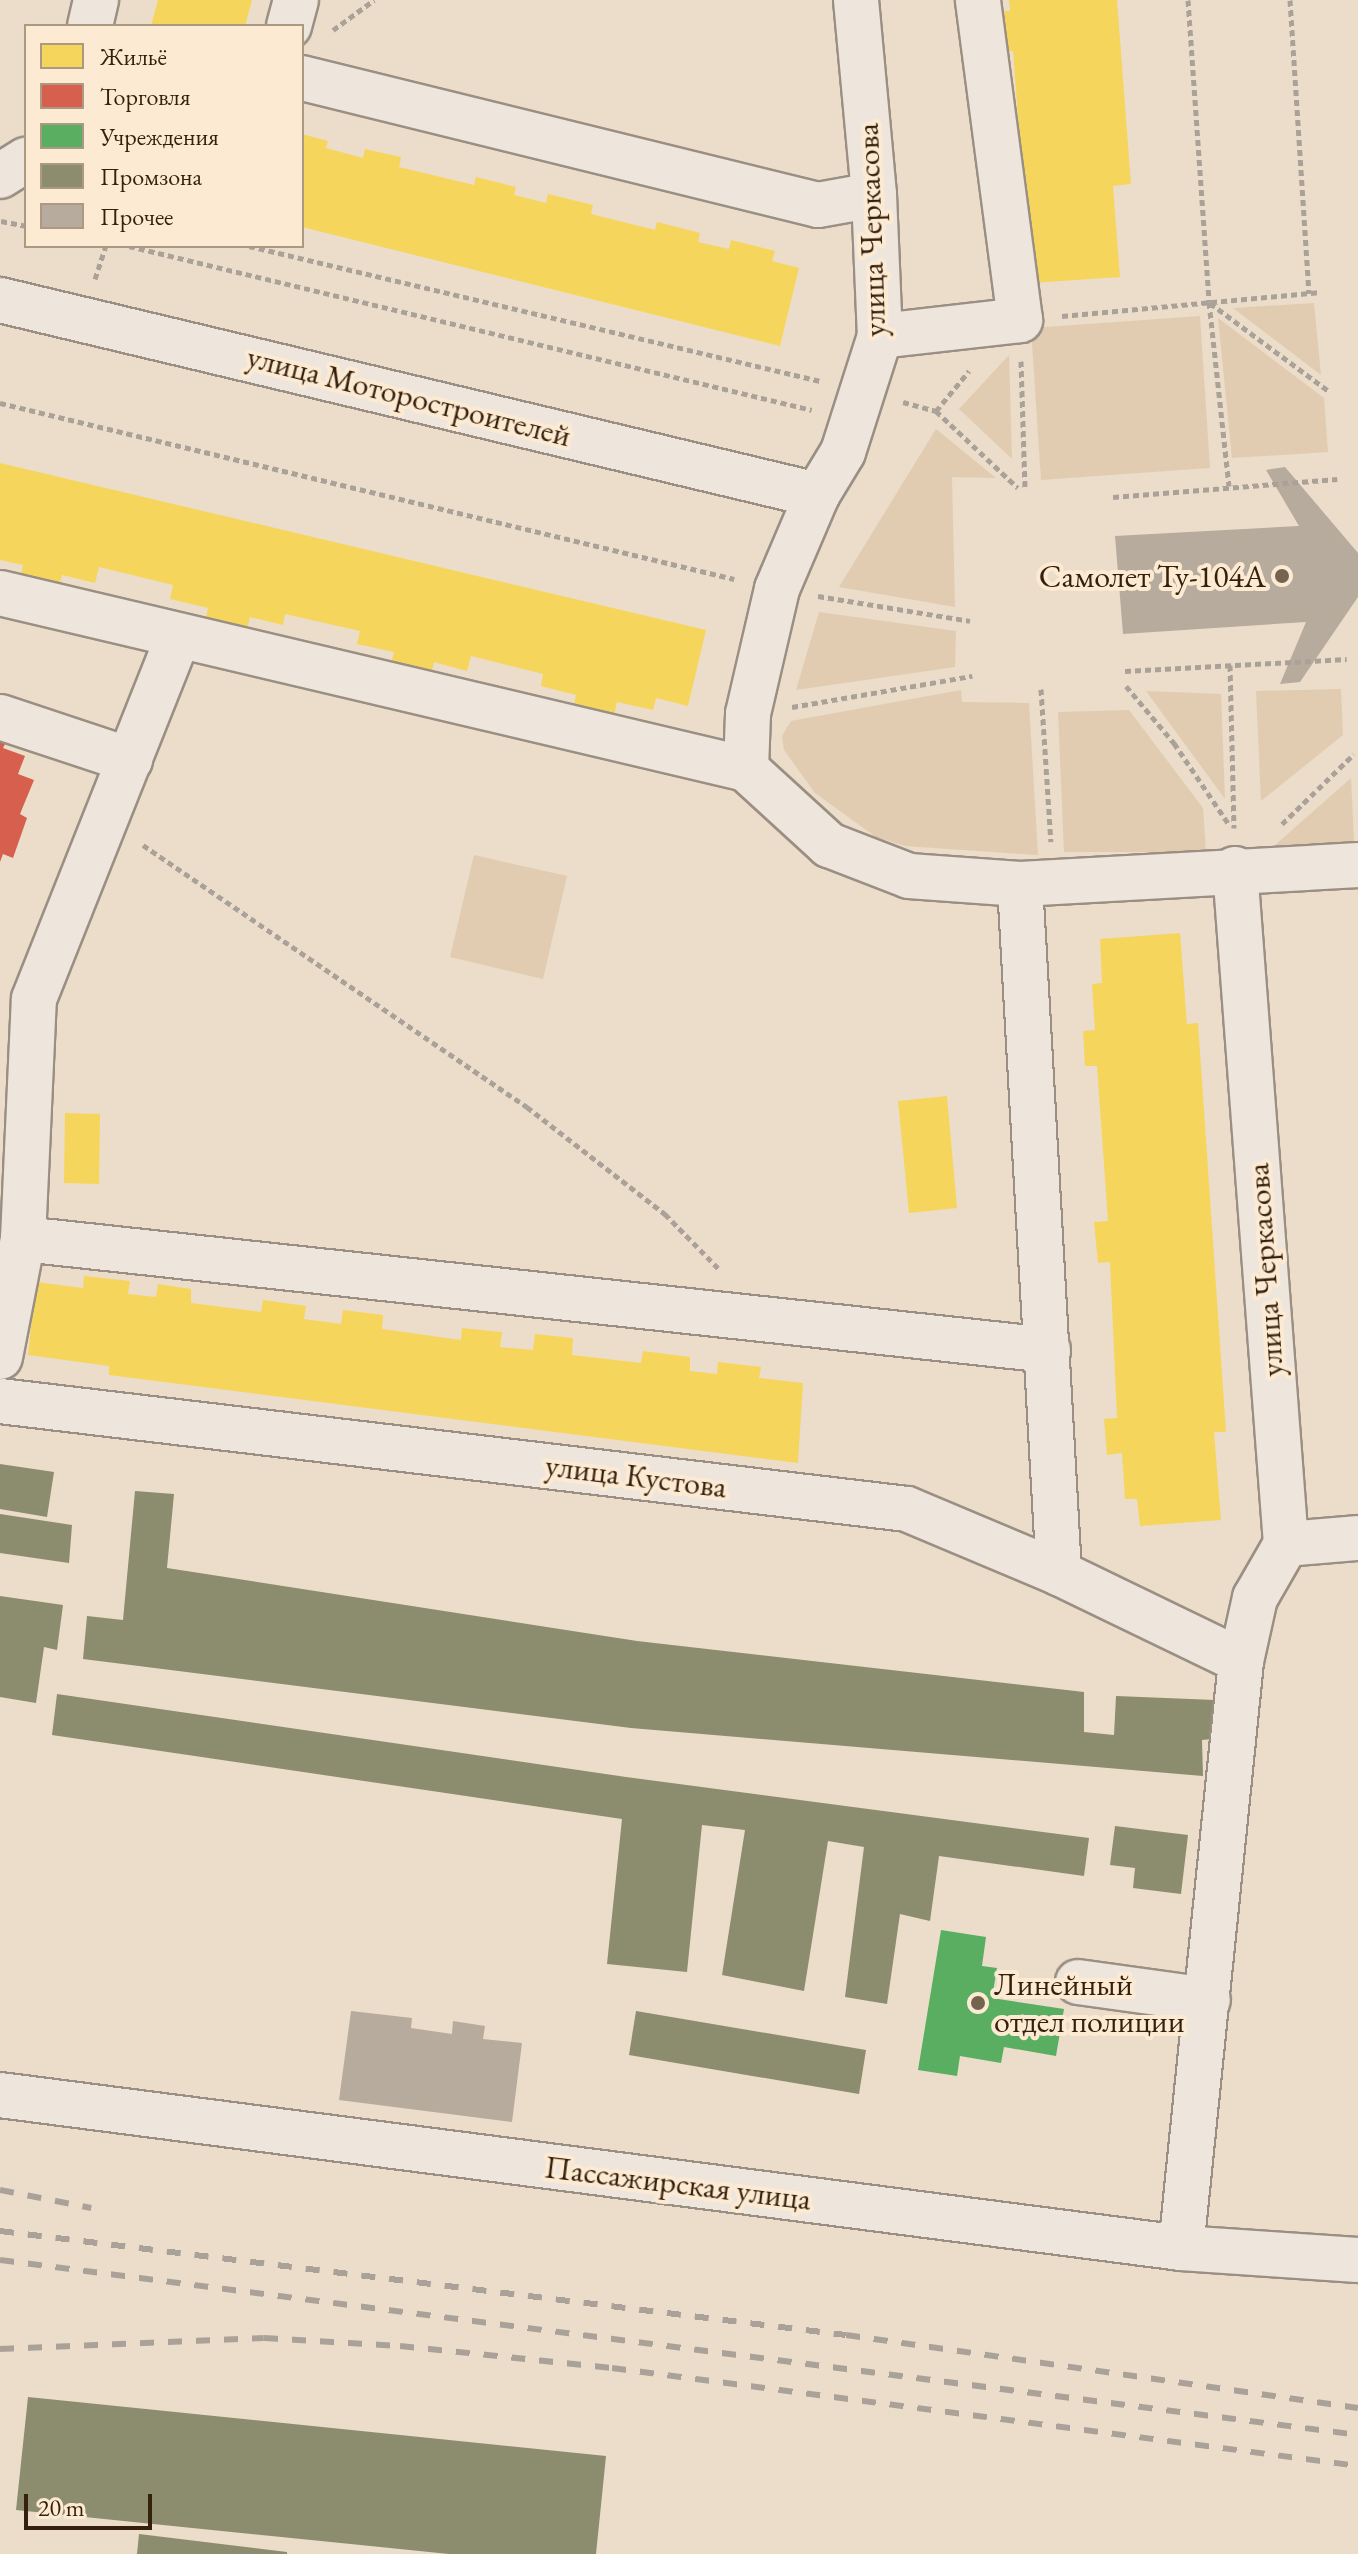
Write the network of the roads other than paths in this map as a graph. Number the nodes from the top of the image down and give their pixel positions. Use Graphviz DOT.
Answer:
graph roads {
  1 [pos="96,0"];
  2 [pos="296,0"];
  3 [pos="856,0"];
  4 [pos="978,0"];
  5 [pos="90,24"];
  6 [pos="303,24"];
  7 [pos="304,78"];
  8 [pos="24,161"];
  9 [pos="0,176"];
  10 [pos="874,195"];
  11 [pos="0,300"];
  12 [pos="880,336"];
  13 [pos="817,495"];
  14 [pos="0,593"];
  15 [pos="178,638"];
  16 [pos="0,717"];
  17 [pos="130,760"];
  18 [pos="746,769"];
  19 [pos="1358,865"];
  20 [pos="1235,869"];
  21 [pos="1037,883"];
  22 [pos="23,1239"];
  23 [pos="1048,1350"];
  24 [pos="0,1357"];
  25 [pos="0,1401"];
  26 [pos="1358,1538"];
  27 [pos="1286,1544"];
  28 [pos="1059,1573"];
  29 [pos="1241,1661"];
  30 [pos="1078,1982"];
  31 [pos="1208,2000"];
  32 [pos="0,2095"];
  33 [pos="1181,2248"];
  34 [pos="1358,2260"];
  1 -- 5 [label="street"];
  2 -- 6 [label="street"];
  3 -- 10 [label="street, улица Черкасова"];
  4 -- 12 [label="street"];
  7 -- 10 [label="street"];
  8 -- 9 [label="street"];
  10 -- 12 [label="street, улица Черкасова"];
  11 -- 13 [label="street, улица Моторостроителей"];
  12 -- 13 [label="street, улица Черкасова"];
  13 -- 18 [label="street, улица Черкасова"];
  14 -- 15 [label="street"];
  15 -- 17 [label="street"];
  15 -- 18 [label="street"];
  16 -- 17 [label="street"];
  17 -- 22 [label="street"];
  18 -- 21 [label="street"];
  19 -- 20 [label="street"];
  20 -- 21 [label="street"];
  20 -- 27 [label="street, улица Черкасова"];
  21 -- 23 [label="street"];
  22 -- 23 [label="street"];
  22 -- 24 [label="street"];
  23 -- 28 [label="street"];
  25 -- 28 [label="street, улица Кустова"];
  26 -- 27 [label="street"];
  27 -- 29 [label="street"];
  28 -- 29 [label="street, улица Кустова"];
  29 -- 31 [label="street"];
  30 -- 31 [label="street"];
  31 -- 33 [label="street"];
  32 -- 33 [label="street, Пассажирская улица"];
  33 -- 34 [label="street, Пассажирская улица"];
}
